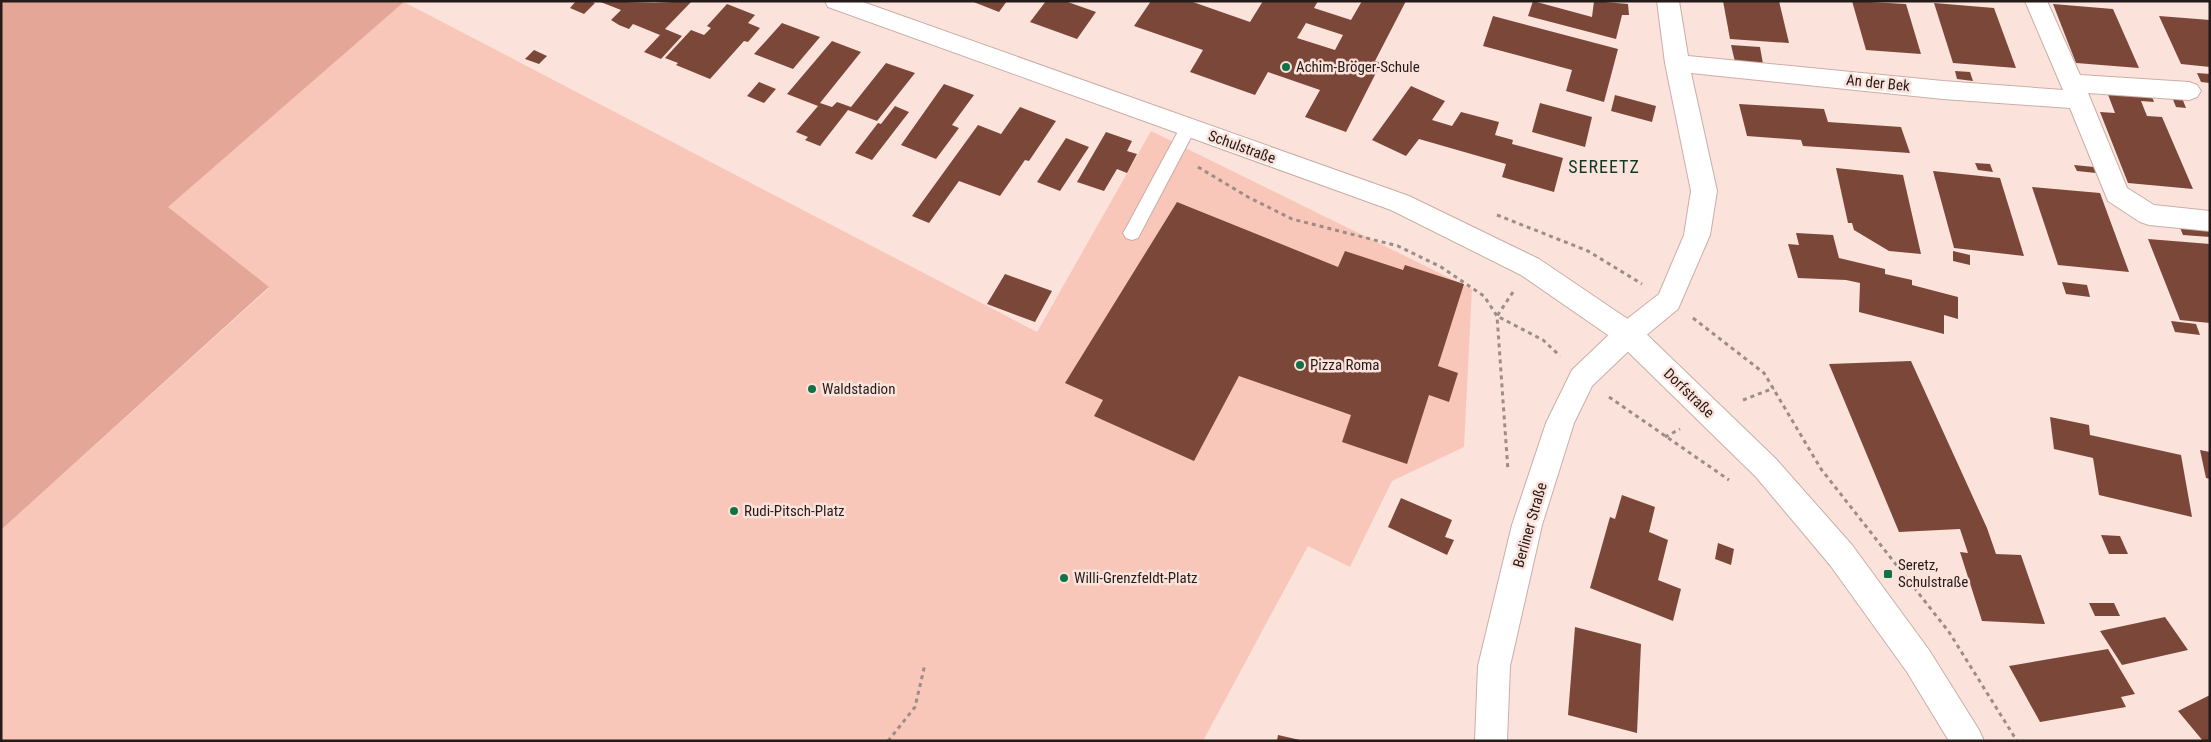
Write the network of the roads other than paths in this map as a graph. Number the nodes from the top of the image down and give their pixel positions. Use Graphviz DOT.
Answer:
graph roads {
  1 [pos="836,1"];
  2 [pos="1668,1"];
  3 [pos="2036,1"];
  4 [pos="1677,63"];
  5 [pos="2189,91"];
  6 [pos="2075,92"];
  7 [pos="1182,138"];
  8 [pos="2210,221"];
  9 [pos="1132,233"];
  10 [pos="1628,334"];
  11 [pos="1490,741"];
  12 [pos="1968,741"];
  1 -- 7 [label="street, Schulstraße"];
  2 -- 4 [label="street"];
  3 -- 6 [label="street"];
  4 -- 6 [label="street, An der Bek"];
  4 -- 10 [label="street"];
  5 -- 6 [label="street, An der Bek"];
  6 -- 8 [label="street"];
  7 -- 9 [label="lane"];
  7 -- 10 [label="street, Schulstraße"];
  10 -- 11 [label="street, Berliner Straße"];
  10 -- 12 [label="street, Dorfstraße"];
}
